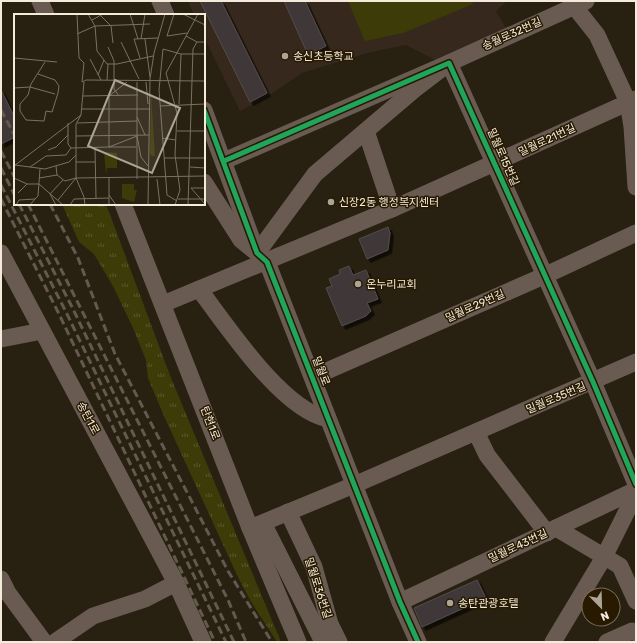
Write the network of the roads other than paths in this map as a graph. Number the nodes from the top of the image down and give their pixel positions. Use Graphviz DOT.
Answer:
graph roads {
  1 [pos="40,1"];
  2 [pos="160,1"];
  3 [pos="571,5"];
  4 [pos="46,14"];
  5 [pos="166,14"];
  6 [pos="449,63"];
  7 [pos="632,100"];
  8 [pos="205,113"];
  9 [pos="366,131"];
  10 [pos="224,161"];
  11 [pos="495,164"];
  12 [pos="205,184"];
  13 [pos="636,187"];
  14 [pos="123,205"];
  15 [pos="392,209"];
  16 [pos="636,233"];
  17 [pos="1,253"];
  18 [pos="262,257"];
  19 [pos="546,275"];
  20 [pos="198,289"];
  21 [pos="163,304"];
  22 [pos="42,331"];
  23 [pos="1,339"];
  24 [pos="636,362"];
  25 [pos="313,377"];
  26 [pos="593,382"];
  27 [pos="328,419"];
  28 [pos="476,432"];
  29 [pos="636,484"];
  30 [pos="354,485"];
  31 [pos="636,491"];
  32 [pos="288,512"];
  33 [pos="257,526"];
  34 [pos="552,530"];
  35 [pos="604,557"];
  36 [pos="1,579"];
  37 [pos="176,583"];
  38 [pos="636,601"];
  39 [pos="400,602"];
  40 [pos="636,633"];
  41 [pos="44,642"];
  42 [pos="55,642"];
  43 [pos="203,642"];
  44 [pos="298,642"];
  45 [pos="323,642"];
  46 [pos="339,642"];
  47 [pos="418,642"];
  48 [pos="552,642"];
  49 [pos="607,642"];
  1 -- 4 [label="street"];
  2 -- 5 [label="street"];
  3 -- 6 [label="street, 송월로32번길"];
  3 -- 7 [label="street, 송월로32번길"];
  6 -- 9 [label="street"];
  6 -- 10 [label="street"];
  6 -- 11 [label="street, 밀월로15번길"];
  7 -- 11 [label="street, 밀월로21번길"];
  7 -- 13 [label="street"];
  8 -- 10 [label="street, 밀월로"];
  9 -- 15 [label="street"];
  9 -- 18 [label="street"];
  10 -- 18 [label="street, 밀월로"];
  11 -- 15 [label="street, 밀월로21번길"];
  11 -- 19 [label="street, 밀월로15번길"];
  12 -- 18 [label="street"];
  14 -- 21 [label="street, 탄현1로"];
  15 -- 18 [label="street, 밀월로21번길"];
  16 -- 19 [label="street, 밀월로29번길"];
  17 -- 22 [label="street, 송탄1로"];
  18 -- 20 [label="street"];
  18 -- 25 [label="street, 밀월로"];
  19 -- 25 [label="street, 밀월로29번길"];
  19 -- 26 [label="street, 밀월로15번길"];
  20 -- 21 [label="street"];
  20 -- 27 [label="street"];
  21 -- 33 [label="street, 탄현1로"];
  22 -- 23 [label="street"];
  22 -- 37 [label="street, 송탄1로"];
  24 -- 26 [label="street, 밀월로35번길"];
  25 -- 27 [label="street, 밀월로"];
  26 -- 28 [label="street, 밀월로35번길"];
  26 -- 29 [label="street, 밀월로15번길"];
  27 -- 30 [label="street, 밀월로"];
  28 -- 30 [label="street, 밀월로35번길"];
  28 -- 34 [label="street"];
  30 -- 32 [label="street"];
  30 -- 39 [label="street, 밀월로"];
  31 -- 34 [label="street, 밀월로43번길"];
  31 -- 35 [label="street"];
  32 -- 33 [label="street"];
  32 -- 46 [label="street, 밀월로36번길"];
  33 -- 44 [label="street, 탄현1로"];
  33 -- 45 [label="street"];
  34 -- 35 [label="street"];
  34 -- 39 [label="street, 밀월로43번길"];
  35 -- 38 [label="street"];
  35 -- 48 [label="street"];
  36 -- 41 [label="street"];
  37 -- 42 [label="street"];
  37 -- 43 [label="street, 송탄1로"];
  39 -- 47 [label="street, 밀월로"];
  40 -- 49 [label="street"];
}
